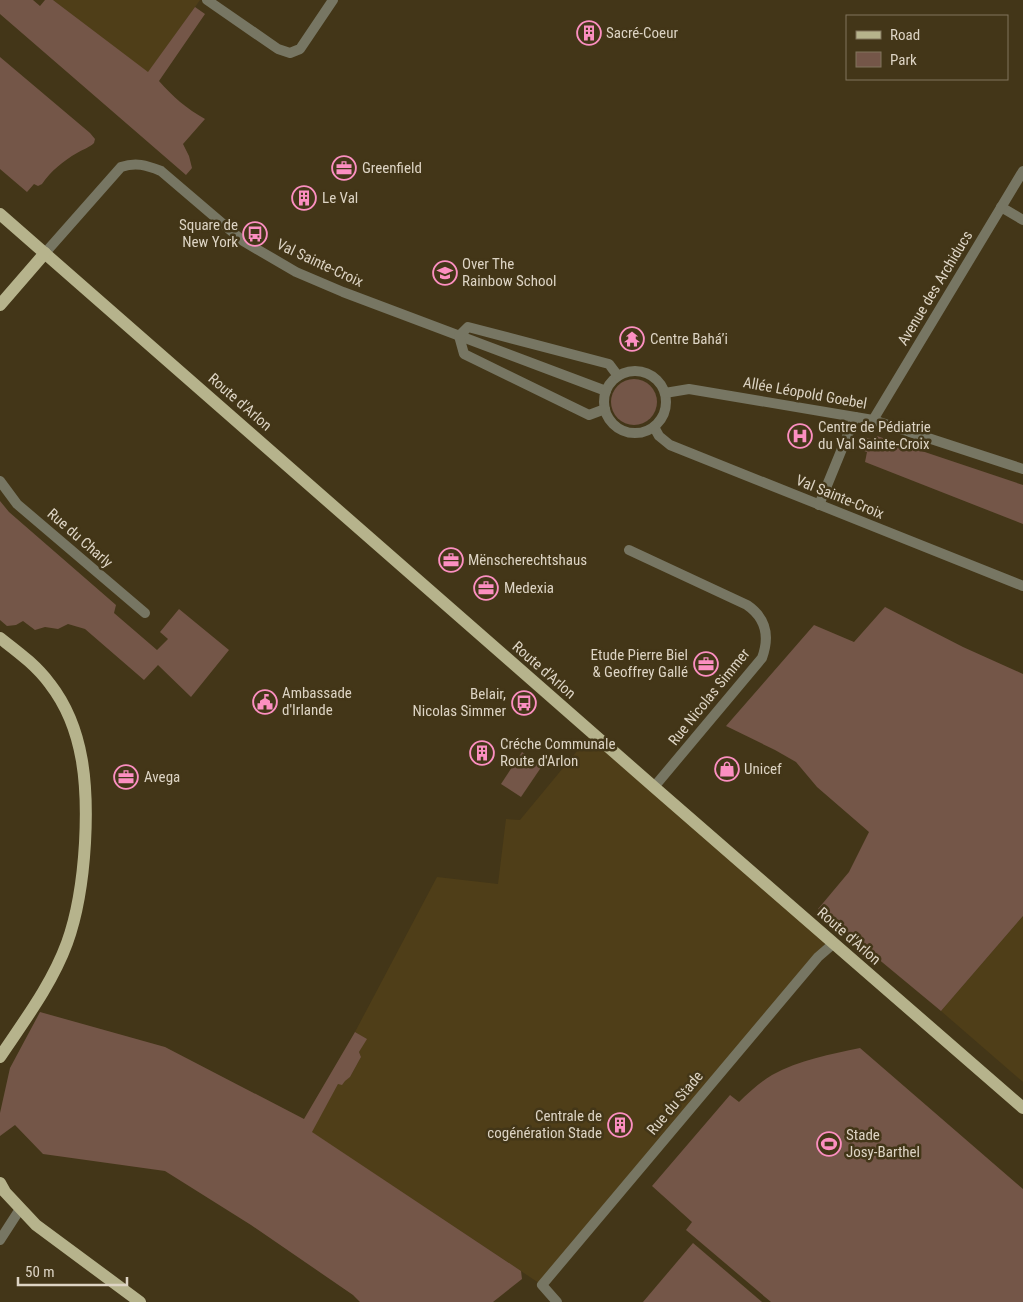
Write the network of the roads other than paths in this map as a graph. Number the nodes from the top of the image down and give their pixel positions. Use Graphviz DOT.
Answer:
graph roads {
  1 [pos="207,0"];
  2 [pos="333,0"];
  3 [pos="1023,172"];
  4 [pos="1002,207"];
  5 [pos="0,214"];
  6 [pos="1023,220"];
  7 [pos="45,253"];
  8 [pos="0,306"];
  9 [pos="459,336"];
  10 [pos="618,376"];
  11 [pos="606,391"];
  12 [pos="665,393"];
  13 [pos="605,409"];
  14 [pos="855,417"];
  15 [pos="873,420"];
  16 [pos="654,427"];
  17 [pos="1023,468"];
  18 [pos="0,481"];
  19 [pos="819,505"];
  20 [pos="629,550"];
  21 [pos="1023,586"];
  22 [pos="145,613"];
  23 [pos="0,638"];
  24 [pos="654,787"];
  25 [pos="833,944"];
  26 [pos="0,1057"];
  27 [pos="1023,1108"];
  28 [pos="0,1183"];
  29 [pos="20,1209"];
  30 [pos="0,1240"];
  31 [pos="140,1302"];
  32 [pos="557,1302"];
  1 -- 2 [label="street"];
  3 -- 4 [label="street, Avenue des Archiducs"];
  4 -- 6 [label="street"];
  4 -- 15 [label="street, Avenue des Archiducs"];
  5 -- 7 [label="main road, Route d'Arlon"];
  7 -- 8 [label="main road"];
  7 -- 9 [label="street, Val Sainte-Croix"];
  7 -- 24 [label="main road, Route d'Arlon"];
  9 -- 10 [label="street"];
  9 -- 11 [label="street, Val Sainte-Croix"];
  9 -- 13 [label="street"];
  10 -- 11 [label="street"];
  10 -- 12 [label="street"];
  11 -- 13 [label="street"];
  12 -- 14 [label="street, Allée Léopold Goebel"];
  12 -- 16 [label="street"];
  13 -- 16 [label="street"];
  14 -- 15 [label="street, Allée Léopold Goebel"];
  14 -- 19 [label="street"];
  15 -- 17 [label="street, Allée Léopold Goebel"];
  16 -- 19 [label="street, Val Sainte-Croix"];
  18 -- 22 [label="street, Rue du Charly"];
  19 -- 21 [label="street, Val Sainte-Croix"];
  20 -- 24 [label="street, Rue Nicolas Simmer"];
  23 -- 26 [label="main road"];
  24 -- 25 [label="main road, Route d'Arlon"];
  25 -- 27 [label="main road, Route d'Arlon"];
  25 -- 32 [label="street, Rue du Stade"];
  28 -- 29 [label="main road"];
  29 -- 30 [label="street"];
  29 -- 31 [label="main road"];
}
